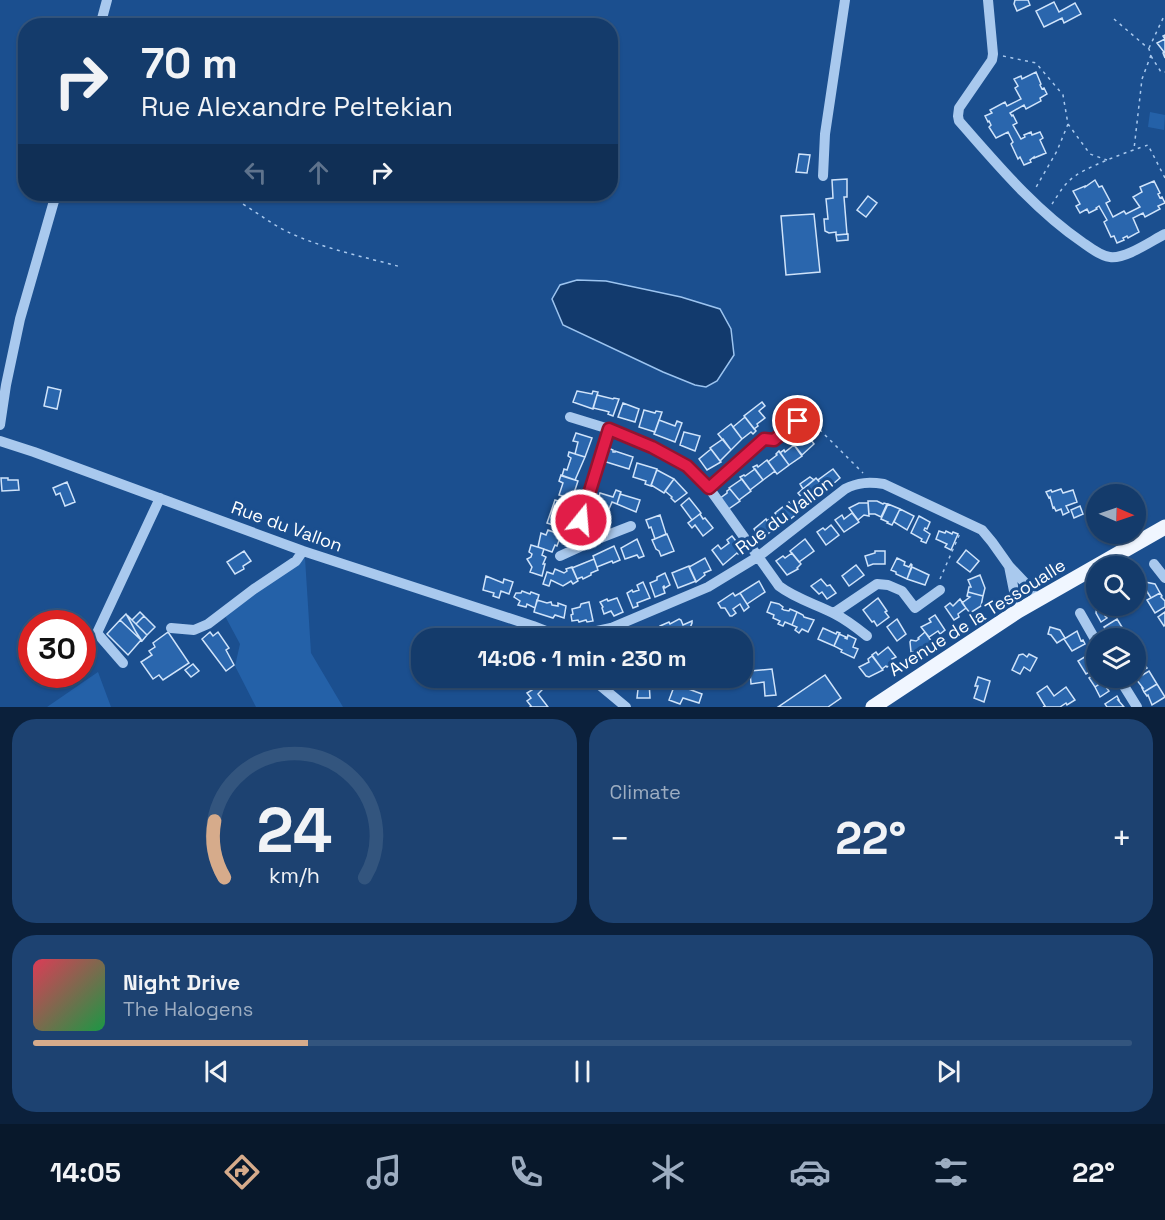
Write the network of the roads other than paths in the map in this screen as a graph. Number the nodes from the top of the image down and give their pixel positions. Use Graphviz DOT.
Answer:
graph roads {
  1 [pos="107,0"];
  2 [pos="844,0"];
  3 [pos="988,0"];
  4 [pos="102,18"];
  5 [pos="823,176"];
  6 [pos="54,201"];
  7 [pos="1165,234"];
  8 [pos="570,417"];
  9 [pos="798,421"];
  10 [pos="0,425"];
  11 [pos="609,429"];
  12 [pos="0,441"];
  13 [pos="709,488"];
  14 [pos="160,498"];
  15 [pos="631,526"];
  16 [pos="1165,527"];
  17 [pos="595,540"];
  18 [pos="303,551"];
  19 [pos="560,556"];
  20 [pos="759,556"];
  21 [pos="1154,564"];
  22 [pos="1009,566"];
  23 [pos="1165,578"];
  24 [pos="940,590"];
  25 [pos="1036,600"];
  26 [pos="1018,610"];
  27 [pos="834,613"];
  28 [pos="1080,613"];
  29 [pos="171,628"];
  30 [pos="538,628"];
  31 [pos="611,628"];
  32 [pos="1089,628"];
  33 [pos="867,636"];
  34 [pos="123,663"];
  35 [pos="603,688"];
  36 [pos="1125,688"];
  37 [pos="626,707"];
  38 [pos="873,707"];
  39 [pos="1137,707"];
  1 -- 4 [label="street"];
  2 -- 5 [label="street"];
  3 -- 7 [label="street"];
  6 -- 10 [label="street"];
  8 -- 11 [label="street"];
  9 -- 13 [label="street"];
  11 -- 13 [label="street"];
  11 -- 17 [label="street"];
  12 -- 14 [label="street, Rue du Vallon"];
  13 -- 20 [label="street"];
  14 -- 18 [label="street, Rue du Vallon"];
  14 -- 34 [label="street"];
  15 -- 17 [label="street"];
  16 -- 25 [label="main road, Avenue de la Tessoualle"];
  17 -- 19 [label="street"];
  18 -- 29 [label="street"];
  18 -- 30 [label="street, Rue du Vallon"];
  20 -- 22 [label="street, Rue du Vallon"];
  20 -- 27 [label="street"];
  20 -- 31 [label="street, Rue du Vallon"];
  21 -- 23 [label="street"];
  22 -- 25 [label="street"];
  22 -- 26 [label="street"];
  24 -- 27 [label="street"];
  25 -- 26 [label="main road, Avenue de la Tessoualle"];
  26 -- 38 [label="main road, Avenue de la Tessoualle"];
  27 -- 33 [label="street"];
  28 -- 32 [label="street"];
  35 -- 37 [label="street"];
  36 -- 39 [label="street"];
}
